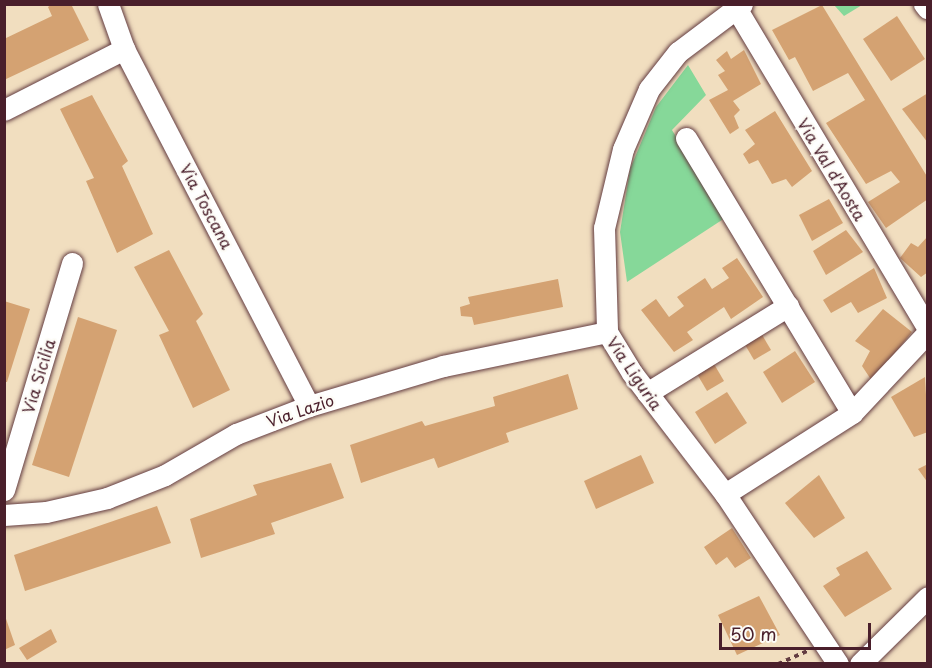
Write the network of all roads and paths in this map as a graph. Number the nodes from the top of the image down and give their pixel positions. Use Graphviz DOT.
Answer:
graph roads {
  1 [pos="108,4"];
  2 [pos="924,4"];
  3 [pos="739,6"];
  4 [pos="927,9"];
  5 [pos="124,49"];
  6 [pos="4,110"];
  7 [pos="686,138"];
  8 [pos="72,262"];
  9 [pos="788,306"];
  10 [pos="927,331"];
  11 [pos="607,332"];
  12 [pos="647,393"];
  13 [pos="309,406"];
  14 [pos="852,412"];
  15 [pos="4,490"];
  16 [pos="725,494"];
  17 [pos="4,515"];
  18 [pos="927,597"];
  19 [pos="824,644"];
  20 [pos="778,663"];
  21 [pos="838,663"];
  22 [pos="860,663"];
  1 -- 5 [label="street, Via Toscana"];
  2 -- 4 [label="street"];
  3 -- 10 [label="street, Via Val d'Aosta"];
  3 -- 11 [label="street, Via Liguria"];
  5 -- 6 [label="street"];
  5 -- 13 [label="street, Via Toscana"];
  7 -- 9 [label="street"];
  8 -- 15 [label="street, Via Sicilia"];
  9 -- 12 [label="street"];
  9 -- 14 [label="street"];
  10 -- 14 [label="street"];
  11 -- 12 [label="street, Via Liguria"];
  11 -- 13 [label="street, Via Lazio"];
  12 -- 16 [label="street, Via Liguria"];
  13 -- 17 [label="street, Via Lazio"];
  14 -- 16 [label="street"];
  16 -- 19 [label="street, Via Liguria"];
  18 -- 22 [label="street"];
  19 -- 20 [label="path"];
  19 -- 21 [label="street, Via Liguria"];
}
